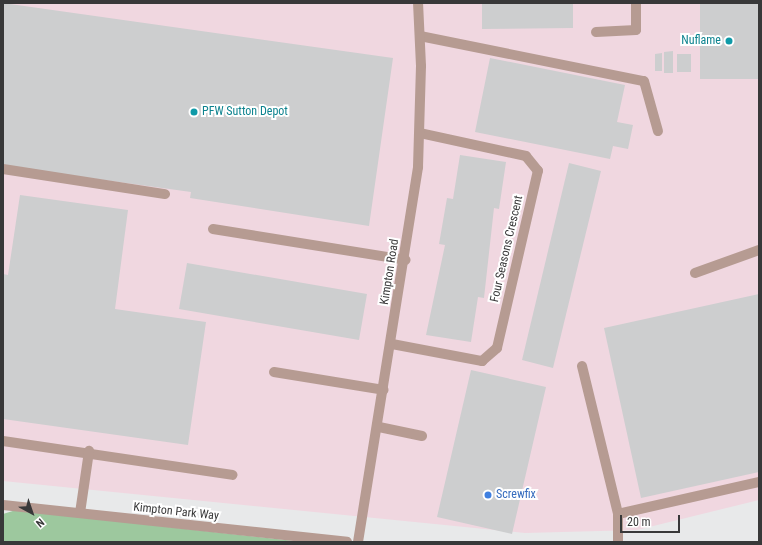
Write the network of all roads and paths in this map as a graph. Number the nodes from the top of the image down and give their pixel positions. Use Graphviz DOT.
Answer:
graph roads {
  1 [pos="418,3"];
  2 [pos="636,3"];
  3 [pos="596,32"];
  4 [pos="420,36"];
  5 [pos="658,130"];
  6 [pos="420,133"];
  7 [pos="3,169"];
  8 [pos="165,194"];
  9 [pos="213,229"];
  10 [pos="759,250"];
  11 [pos="406,260"];
  12 [pos="695,273"];
  13 [pos="392,344"];
  14 [pos="582,366"];
  15 [pos="274,372"];
  16 [pos="384,390"];
  17 [pos="379,427"];
  18 [pos="422,436"];
  19 [pos="3,441"];
  20 [pos="89,451"];
  21 [pos="233,475"];
  22 [pos="759,482"];
  23 [pos="3,505"];
  24 [pos="80,513"];
  25 [pos="618,514"];
  26 [pos="347,542"];
  27 [pos="358,542"];
  28 [pos="618,542"];
  1 -- 4 [label="street, Kimpton Road"];
  2 -- 3 [label="street"];
  4 -- 5 [label="street"];
  4 -- 6 [label="street, Kimpton Road"];
  6 -- 11 [label="street, Kimpton Road"];
  6 -- 13 [label="street, Four Seasons Crescent"];
  7 -- 8 [label="street"];
  9 -- 11 [label="street"];
  10 -- 12 [label="street"];
  11 -- 13 [label="street, Kimpton Road"];
  13 -- 16 [label="street, Kimpton Road"];
  14 -- 25 [label="street"];
  15 -- 16 [label="street"];
  16 -- 17 [label="street, Kimpton Road"];
  17 -- 18 [label="street"];
  17 -- 27 [label="street, Kimpton Road"];
  19 -- 20 [label="street"];
  20 -- 21 [label="street"];
  20 -- 24 [label="street"];
  22 -- 25 [label="street"];
  23 -- 24 [label="street, Kimpton Park Way"];
  24 -- 26 [label="street, Kimpton Park Way"];
  25 -- 28 [label="street"];
}
